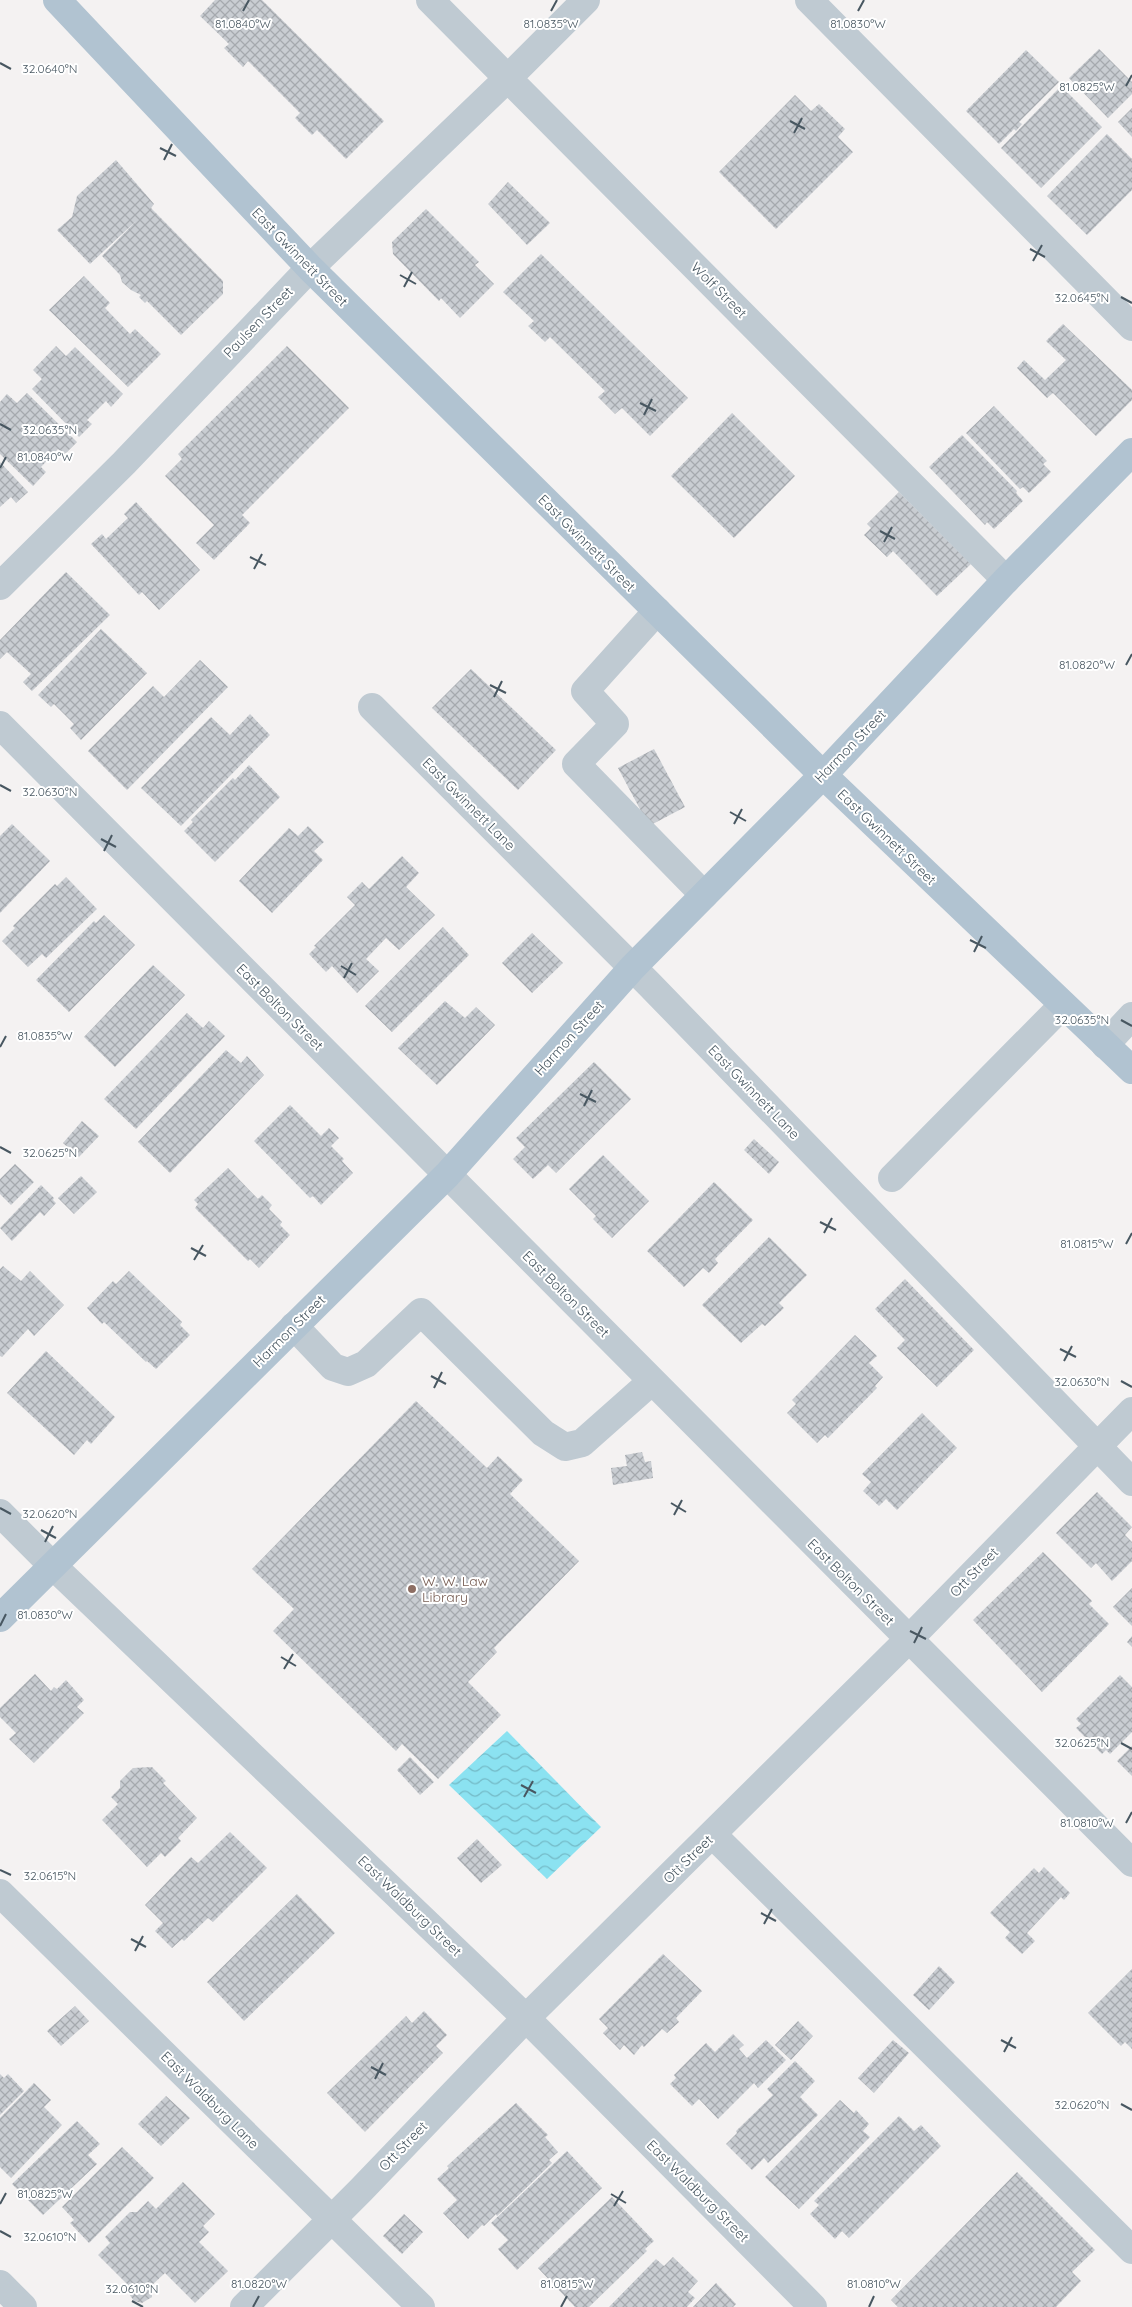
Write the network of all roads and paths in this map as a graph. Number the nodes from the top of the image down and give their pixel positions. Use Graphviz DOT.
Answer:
graph roads {
  1 [pos="57,0"];
  2 [pos="430,0"];
  3 [pos="586,0"];
  4 [pos="809,0"];
  5 [pos="508,78"];
  6 [pos="310,268"];
  7 [pos="1132,327"];
  8 [pos="1132,452"];
  9 [pos="1006,580"];
  10 [pos="0,586"];
  11 [pos="657,611"];
  12 [pos="372,707"];
  13 [pos="0,724"];
  14 [pos="822,775"];
  15 [pos="704,895"];
  16 [pos="633,967"];
  17 [pos="1063,1004"];
  18 [pos="1132,1016"];
  19 [pos="1105,1045"];
  20 [pos="1132,1070"];
  21 [pos="446,1175"];
  22 [pos="892,1178"];
  23 [pos="294,1326"];
  24 [pos="652,1381"];
  25 [pos="1132,1411"];
  26 [pos="1096,1446"];
  27 [pos="1132,1482"];
  28 [pos="0,1513"];
  29 [pos="53,1566"];
  30 [pos="0,1618"];
  31 [pos="908,1640"];
  32 [pos="713,1834"];
  33 [pos="1132,1863"];
  34 [pos="0,1893"];
  35 [pos="526,2018"];
  36 [pos="332,2219"];
  37 [pos="1132,2250"];
  38 [pos="0,2284"];
  39 [pos="23,2307"];
  40 [pos="244,2307"];
  41 [pos="421,2307"];
  42 [pos="813,2307"];
  1 -- 6 [label="main road, East Gwinnett Street"];
  2 -- 5 [label="street, Wolf Street"];
  3 -- 5 [label="street, Paulsen Street"];
  4 -- 7 [label="street"];
  5 -- 6 [label="street, Paulsen Street"];
  5 -- 9 [label="street, Wolf Street"];
  6 -- 10 [label="street, Paulsen Street"];
  6 -- 11 [label="main road, East Gwinnett Street"];
  8 -- 9 [label="main road, Harmon Street"];
  9 -- 14 [label="main road, Harmon Street"];
  11 -- 14 [label="main road, East Gwinnett Street"];
  11 -- 15 [label="street"];
  12 -- 16 [label="street, East Gwinnett Lane"];
  13 -- 21 [label="street, East Bolton Street"];
  14 -- 15 [label="main road, Harmon Street"];
  14 -- 17 [label="main road, East Gwinnett Street"];
  15 -- 16 [label="main road, Harmon Street"];
  16 -- 21 [label="main road, Harmon Street"];
  16 -- 26 [label="street, East Gwinnett Lane"];
  17 -- 19 [label="main road, East Gwinnett Street"];
  17 -- 22 [label="street"];
  18 -- 19 [label="street"];
  19 -- 20 [label="main road, East Gwinnett Street"];
  21 -- 23 [label="main road, Harmon Street"];
  21 -- 24 [label="street, East Bolton Street"];
  23 -- 24 [label="street"];
  23 -- 29 [label="main road, Harmon Street"];
  24 -- 31 [label="street, East Bolton Street"];
  25 -- 26 [label="street, Ott Street"];
  26 -- 27 [label="street, East Gwinnett Lane"];
  26 -- 31 [label="street, Ott Street"];
  28 -- 29 [label="street, East Waldburg Street"];
  29 -- 30 [label="main road, Harmon Street"];
  29 -- 35 [label="street, East Waldburg Street"];
  31 -- 32 [label="street, Ott Street"];
  31 -- 33 [label="street, East Bolton Street"];
  32 -- 35 [label="street, Ott Street"];
  32 -- 37 [label="street"];
  34 -- 36 [label="street, East Waldburg Lane"];
  35 -- 36 [label="street, Ott Street"];
  35 -- 42 [label="street, East Waldburg Street"];
  36 -- 40 [label="street, Ott Street"];
  36 -- 41 [label="street, East Waldburg Lane"];
  38 -- 39 [label="street"];
}
